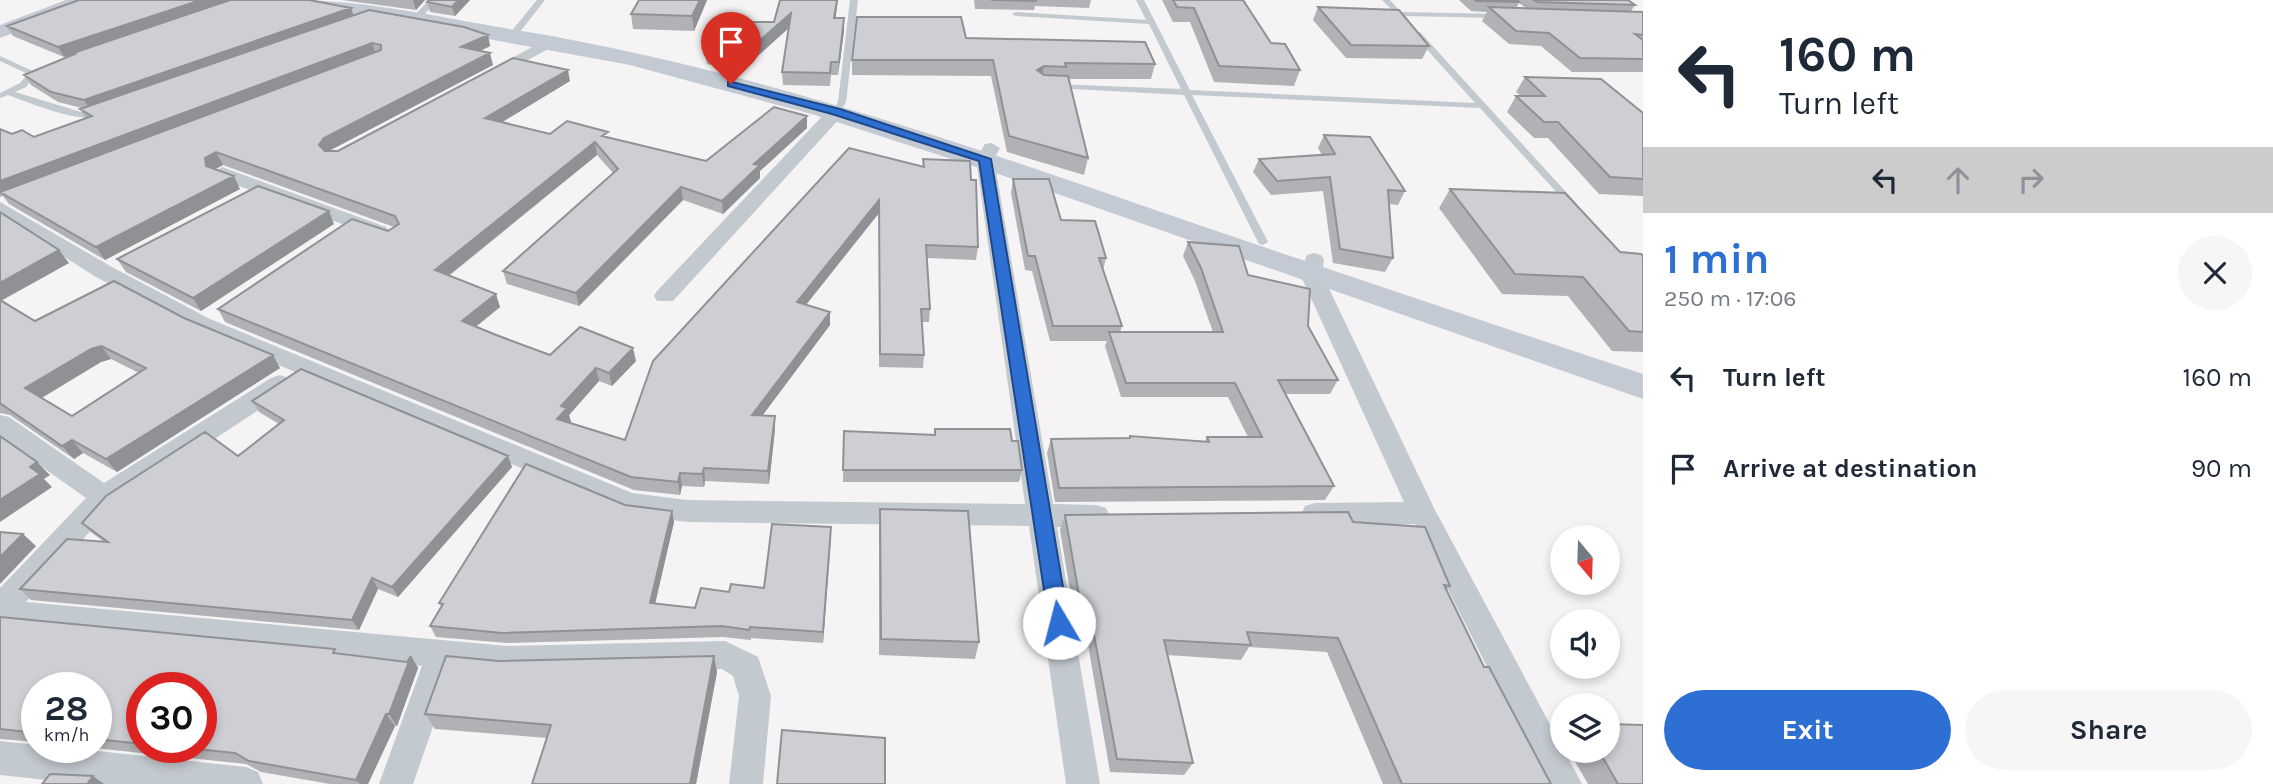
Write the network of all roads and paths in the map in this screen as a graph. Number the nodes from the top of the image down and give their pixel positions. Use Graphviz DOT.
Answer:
graph roads {
  1 [pos="303,0"];
  2 [pos="337,0"];
  3 [pos="541,0"];
  4 [pos="854,0"];
  5 [pos="1140,0"];
  6 [pos="1386,0"];
  7 [pos="77,1"];
  8 [pos="423,12"];
  9 [pos="1016,14"];
  10 [pos="1398,14"];
  11 [pos="1502,16"];
  12 [pos="1150,22"];
  13 [pos="517,31"];
  14 [pos="0,32"];
  15 [pos="553,41"];
  16 [pos="0,58"];
  17 [pos="660,60"];
  18 [pos="46,68"];
  19 [pos="33,73"];
  20 [pos="468,86"];
  21 [pos="1041,86"];
  22 [pos="1188,91"];
  23 [pos="4,94"];
  24 [pos="1484,106"];
  25 [pos="839,107"];
  26 [pos="105,112"];
  27 [pos="988,154"];
  28 [pos="222,173"];
  29 [pos="260,189"];
  30 [pos="236,201"];
  31 [pos="4,203"];
  32 [pos="1577,210"];
  33 [pos="353,223"];
  34 [pos="392,235"];
  35 [pos="330,238"];
  36 [pos="1263,242"];
  37 [pos="128,259"];
  38 [pos="1312,266"];
  39 [pos="104,272"];
  40 [pos="665,296"];
  41 [pos="225,308"];
  42 [pos="202,324"];
  43 [pos="1487,326"];
  44 [pos="304,369"];
  45 [pos="1643,371"];
  46 [pos="1643,387"];
  47 [pos="0,424"];
  48 [pos="104,497"];
  49 [pos="1423,513"];
  50 [pos="1287,514"];
  51 [pos="1043,516"];
  52 [pos="1124,516"];
  53 [pos="0,611"];
  54 [pos="442,655"];
  55 [pos="0,758"];
  56 [pos="246,784"];
  57 [pos="396,784"];
  58 [pos="746,784"];
  59 [pos="1083,784"];
  60 [pos="1566,784"];
  1 -- 8 [label="street"];
  2 -- 8 [label="street"];
  3 -- 13 [label="lane"];
  4 -- 25 [label="lane"];
  5 -- 12 [label="lane"];
  6 -- 10 [label="lane"];
  7 -- 14 [label="street"];
  8 -- 13 [label="street"];
  9 -- 12 [label="lane"];
  10 -- 11 [label="lane"];
  10 -- 24 [label="lane"];
  12 -- 22 [label="lane"];
  13 -- 15 [label="street"];
  13 -- 17 [label="street"];
  15 -- 17 [label="street"];
  15 -- 20 [label="street"];
  16 -- 19 [label="lane"];
  17 -- 25 [label="street"];
  18 -- 19 [label="lane"];
  19 -- 23 [label="lane"];
  21 -- 22 [label="lane"];
  22 -- 24 [label="lane"];
  22 -- 36 [label="lane"];
  23 -- 26 [label="lane"];
  24 -- 32 [label="lane"];
  25 -- 27 [label="street"];
  25 -- 40 [label="street"];
  27 -- 36 [label="street"];
  27 -- 38 [label="street"];
  27 -- 51 [label="street"];
  28 -- 29 [label="street"];
  29 -- 30 [label="street"];
  29 -- 33 [label="street"];
  31 -- 39 [label="street"];
  33 -- 34 [label="street"];
  33 -- 35 [label="street"];
  36 -- 38 [label="street"];
  37 -- 39 [label="street"];
  38 -- 43 [label="street"];
  38 -- 49 [label="street"];
  39 -- 42 [label="street"];
  41 -- 42 [label="street"];
  42 -- 44 [label="street"];
  43 -- 45 [label="street"];
  43 -- 46 [label="street"];
  44 -- 48 [label="street"];
  44 -- 51 [label="street"];
  47 -- 48 [label="street"];
  48 -- 53 [label="street"];
  49 -- 50 [label="street"];
  49 -- 60 [label="street"];
  51 -- 52 [label="street"];
  51 -- 59 [label="street"];
  53 -- 54 [label="street"];
  54 -- 57 [label="street"];
  54 -- 58 [label="street"];
  55 -- 56 [label="street"];
}
